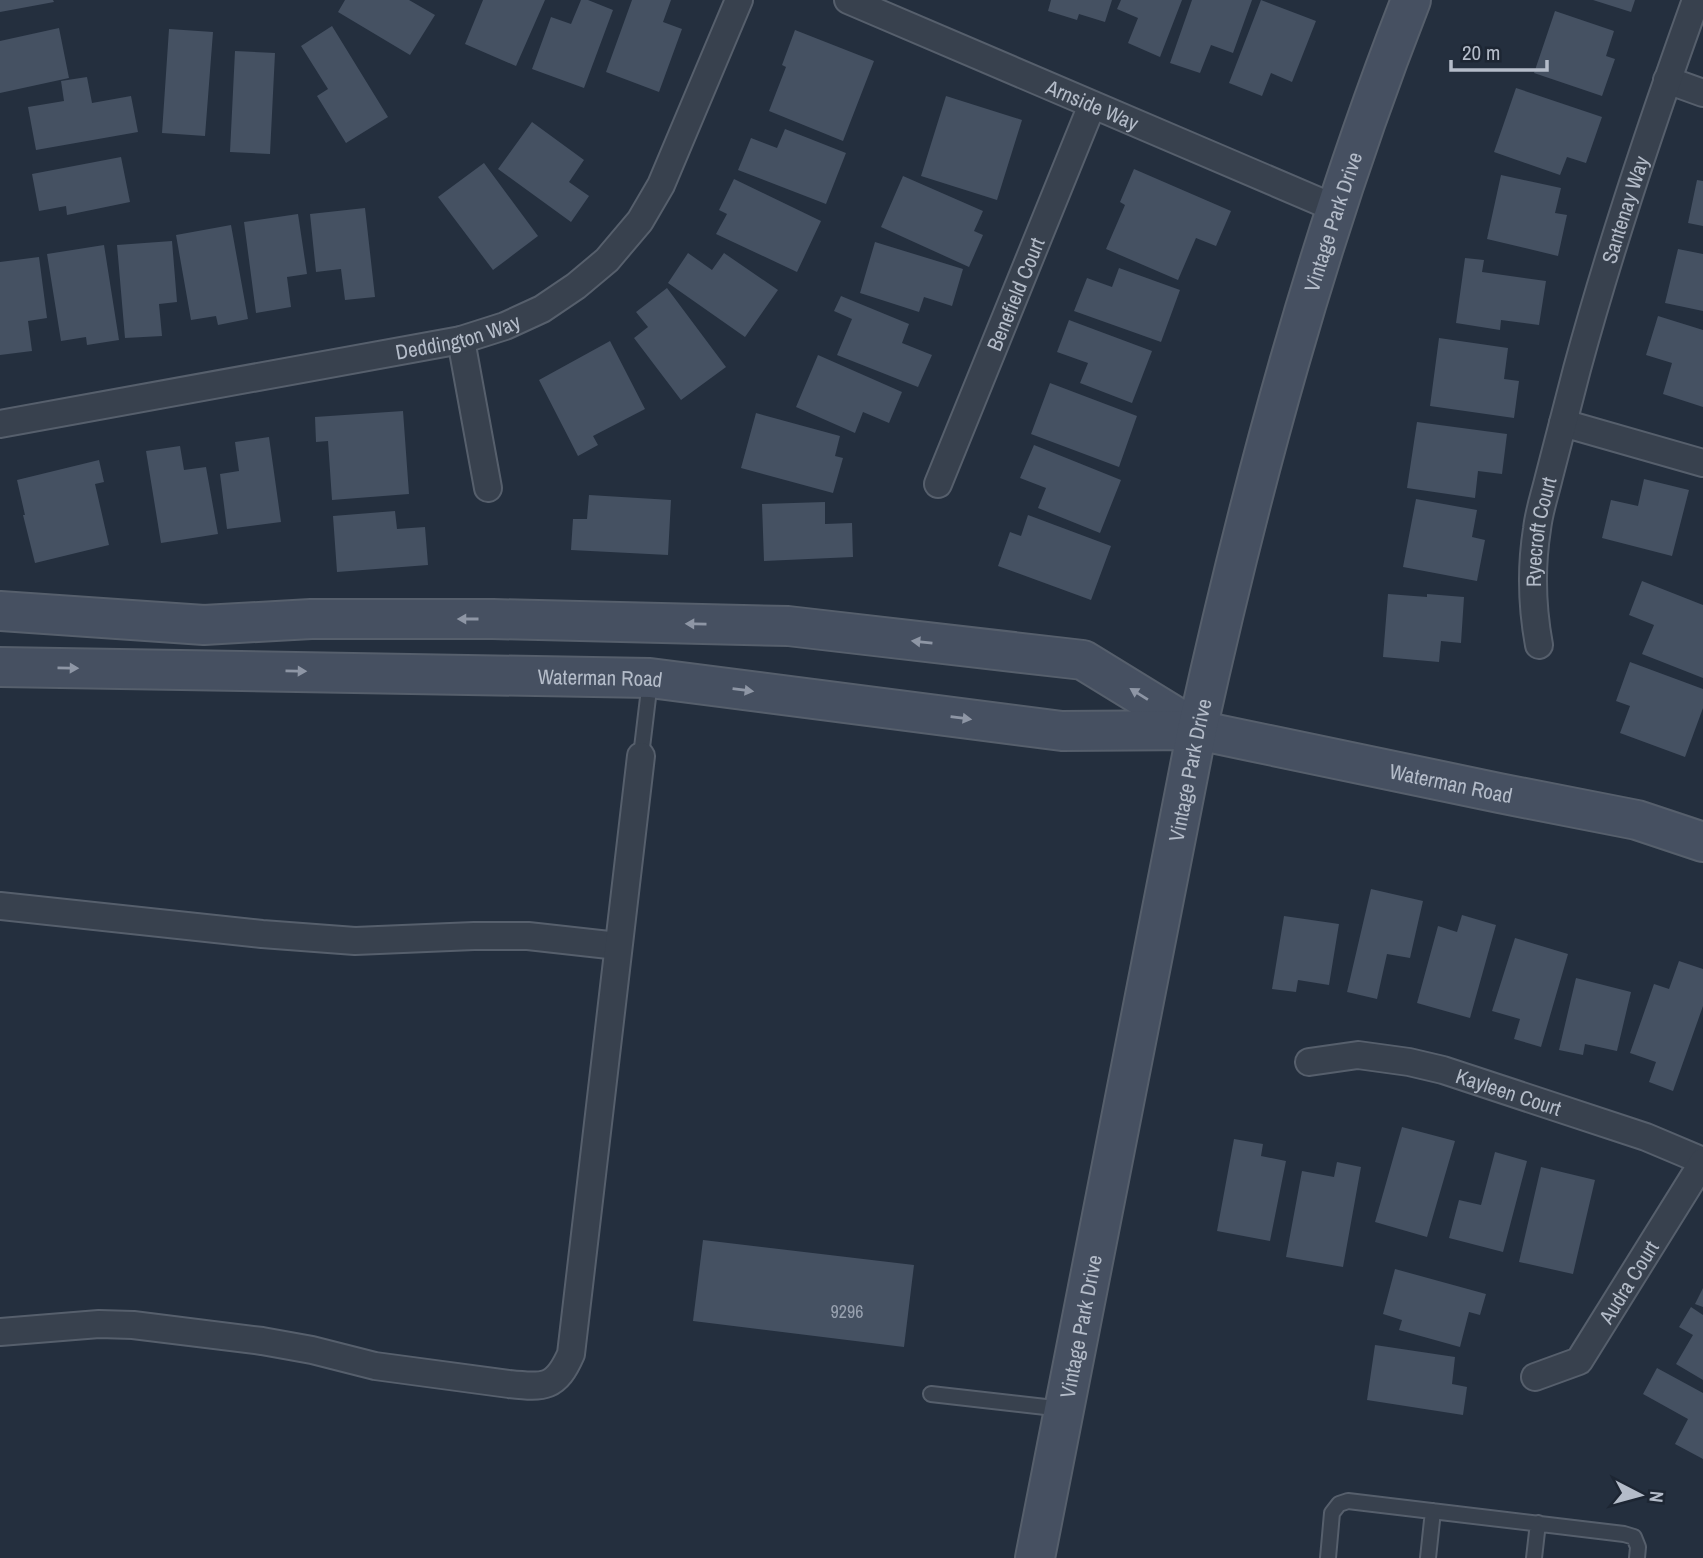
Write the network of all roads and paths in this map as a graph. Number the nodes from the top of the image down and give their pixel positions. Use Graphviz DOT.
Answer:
graph roads {
  1 [pos="739,0"];
  2 [pos="848,0"];
  3 [pos="1411,0"];
  4 [pos="1696,0"];
  5 [pos="1667,80"];
  6 [pos="1703,93"];
  7 [pos="1092,105"];
  8 [pos="1336,209"];
  9 [pos="461,340"];
  10 [pos="1563,423"];
  11 [pos="0,424"];
  12 [pos="1703,463"];
  13 [pos="938,484"];
  14 [pos="488,488"];
  15 [pos="0,611"];
  16 [pos="310,619"];
  17 [pos="0,643"];
  18 [pos="1539,645"];
  19 [pos="0,667"];
  20 [pos="650,678"];
  21 [pos="1197,730"];
  22 [pos="641,756"];
  23 [pos="1703,842"];
  24 [pos="0,906"];
  25 [pos="618,946"];
  26 [pos="1309,1062"];
  27 [pos="1703,1161"];
  28 [pos="0,1332"];
  29 [pos="1535,1377"];
  30 [pos="931,1394"];
  31 [pos="1064,1410"];
  32 [pos="1433,1511"];
  33 [pos="1538,1524"];
  34 [pos="1035,1558"];
  35 [pos="1328,1558"];
  36 [pos="1428,1558"];
  37 [pos="1534,1558"];
  38 [pos="1637,1558"];
  1 -- 9 [label="street, Deddington Way"];
  2 -- 7 [label="street, Arnside Way"];
  3 -- 8 [label="street, Vintage Park Drive"];
  4 -- 5 [label="street, Santenay Way"];
  5 -- 6 [label="street"];
  5 -- 10 [label="street, Santenay Way"];
  7 -- 8 [label="street, Arnside Way"];
  7 -- 13 [label="street, Benefield Court"];
  8 -- 21 [label="street, Vintage Park Drive"];
  9 -- 11 [label="street, Deddington Way"];
  9 -- 14 [label="street"];
  10 -- 12 [label="street"];
  10 -- 18 [label="street, Ryecroft Court"];
  15 -- 16 [label="street, Waterman Road"];
  16 -- 17 [label="street"];
  21 -- 16 [label="street, Waterman Road, one-way"];
  19 -- 20 [label="street, Waterman Road, one-way"];
  20 -- 21 [label="street, Waterman Road, one-way"];
  20 -- 22 [label="lane"];
  21 -- 23 [label="street, Waterman Road"];
  21 -- 31 [label="street, Vintage Park Drive"];
  22 -- 25 [label="street"];
  24 -- 25 [label="street"];
  25 -- 28 [label="street"];
  26 -- 27 [label="street, Kayleen Court"];
  27 -- 29 [label="street, Audra Court"];
  30 -- 31 [label="lane"];
  31 -- 34 [label="street, Vintage Park Drive"];
  32 -- 33 [label="lane"];
  32 -- 35 [label="lane"];
  32 -- 36 [label="lane"];
  33 -- 37 [label="lane"];
  33 -- 38 [label="lane"];
}
